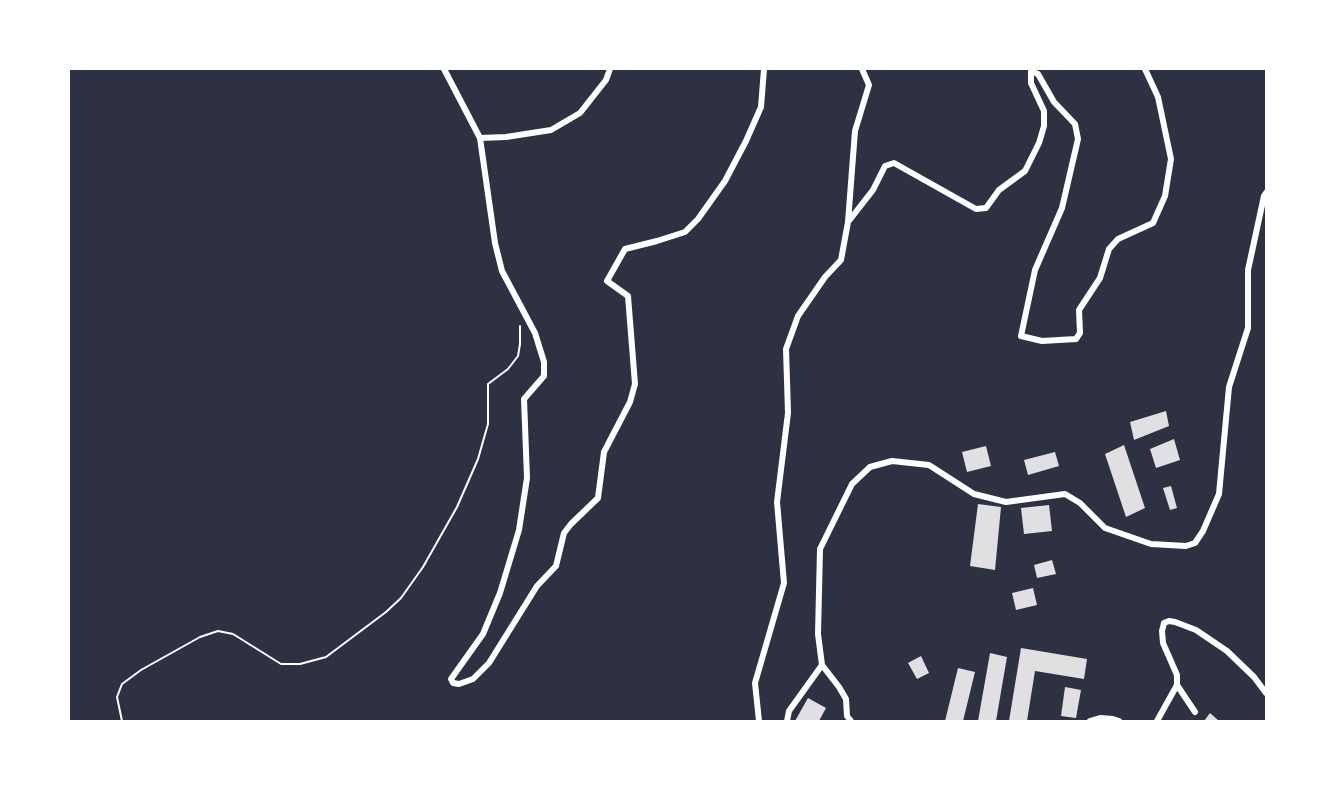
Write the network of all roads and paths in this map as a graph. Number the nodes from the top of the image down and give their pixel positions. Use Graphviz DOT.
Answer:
graph roads {
  1 [pos="444,69"];
  2 [pos="610,69"];
  3 [pos="764,69"];
  4 [pos="862,69"];
  5 [pos="1144,69"];
  6 [pos="480,138"];
  7 [pos="1266,193"];
  8 [pos="848,222"];
  9 [pos="520,325"];
  10 [pos="822,665"];
  11 [pos="1177,685"];
  12 [pos="1266,693"];
  13 [pos="1195,712"];
  14 [pos="122,721"];
  15 [pos="759,721"];
  16 [pos="787,721"];
  17 [pos="851,721"];
  18 [pos="1090,721"];
  19 [pos="1119,721"];
  20 [pos="1157,721"];
  1 -- 6 [label="street"];
  2 -- 6 [label="street"];
  3 -- 6 [label="street"];
  4 -- 8 [label="street"];
  5 -- 8 [label="street"];
  7 -- 10 [label="street"];
  8 -- 15 [label="street"];
  9 -- 14 [label="path"];
  10 -- 16 [label="street"];
  10 -- 17 [label="street"];
  11 -- 12 [label="street"];
  11 -- 13 [label="street"];
  11 -- 20 [label="street"];
  18 -- 19 [label="street"];
}
